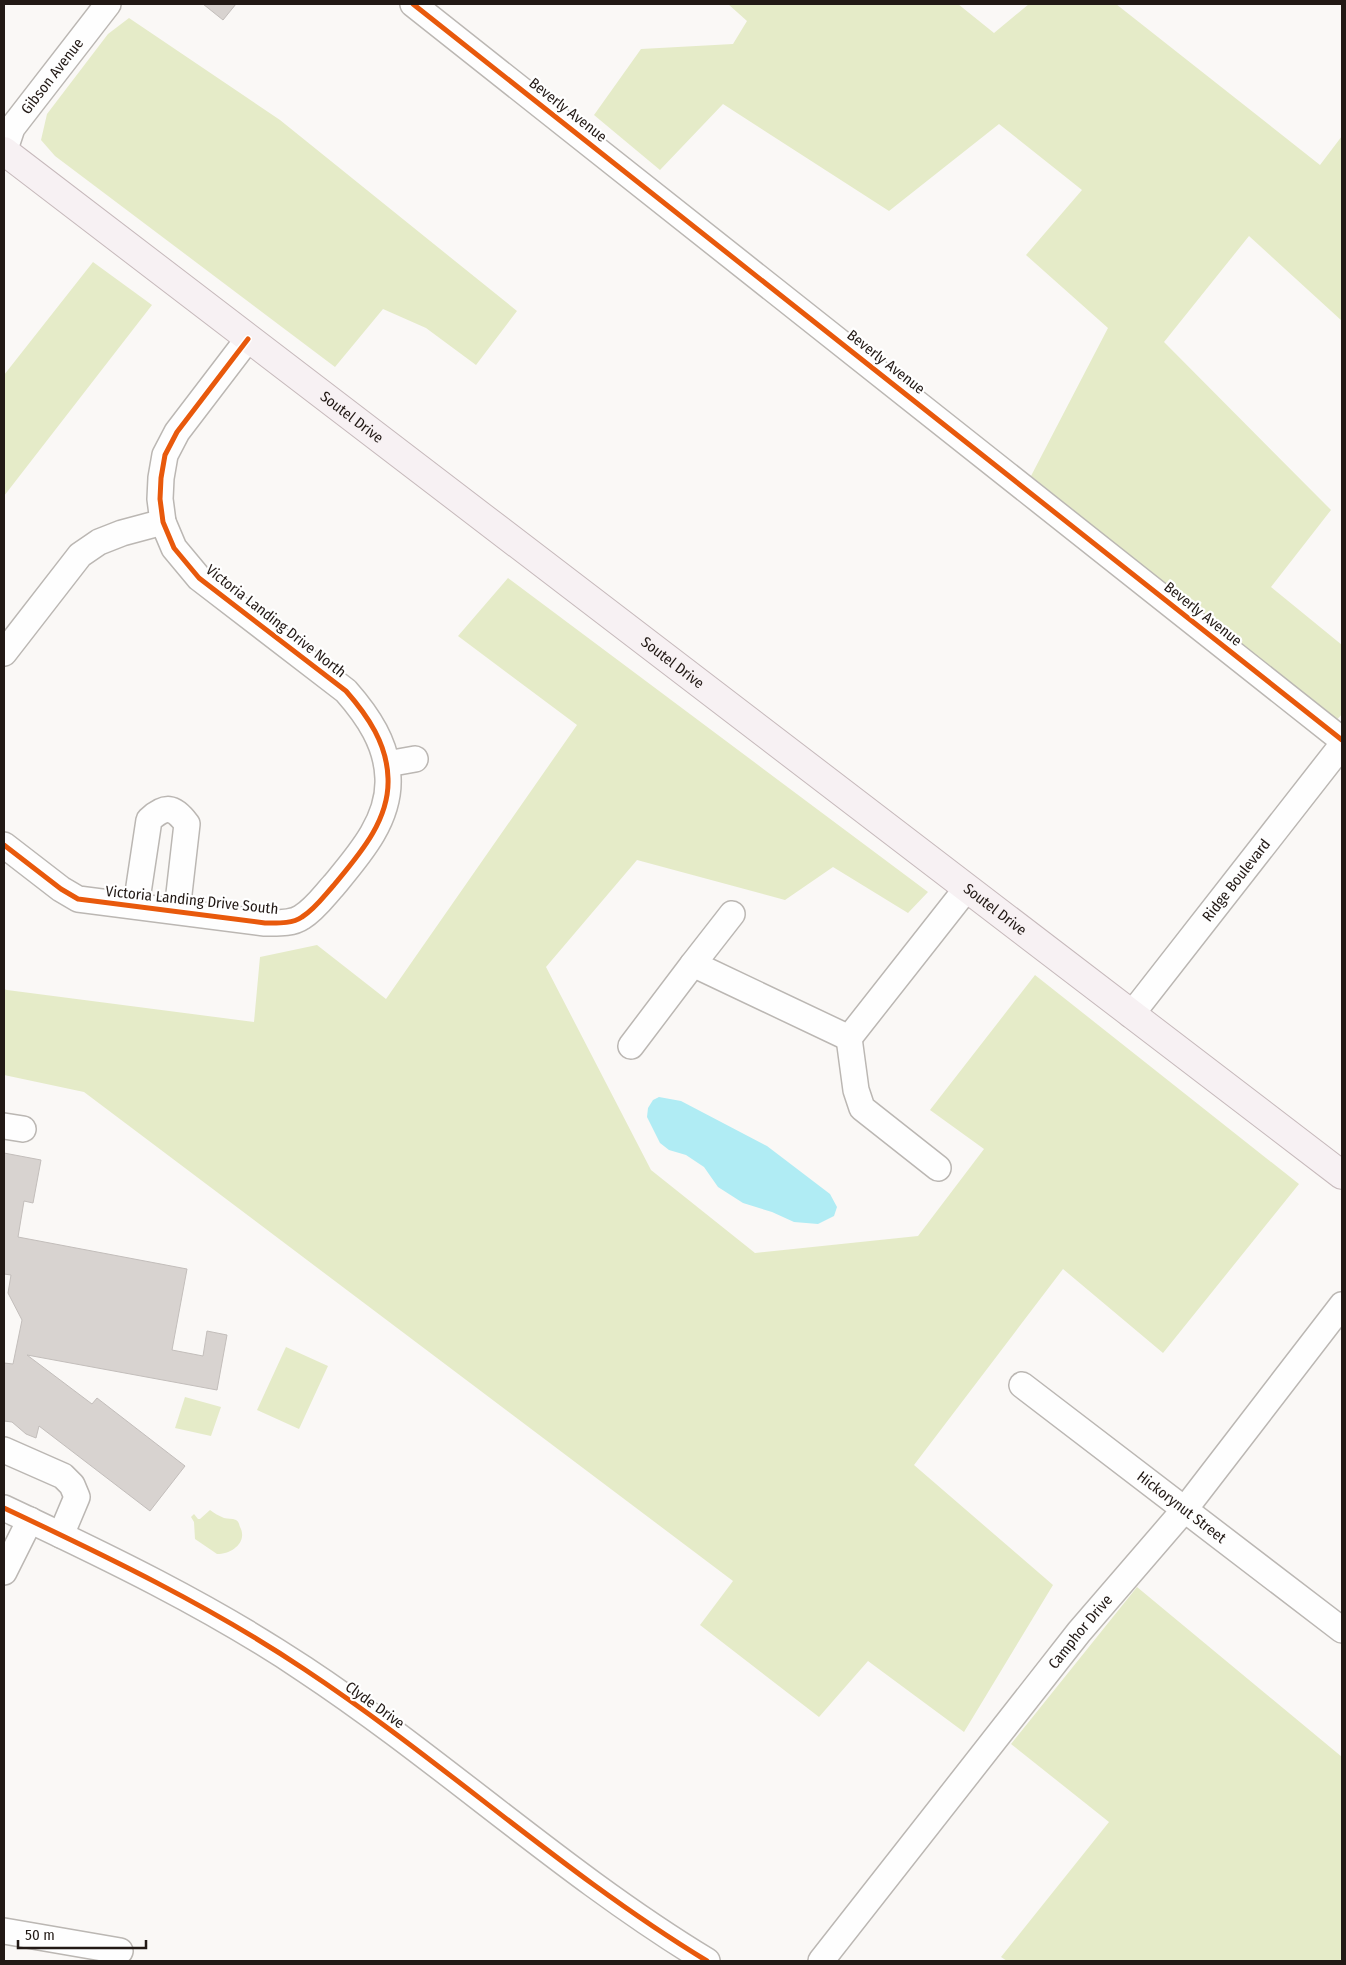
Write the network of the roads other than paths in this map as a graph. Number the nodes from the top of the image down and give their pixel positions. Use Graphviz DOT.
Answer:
graph roads {
  1 [pos="108,4"];
  2 [pos="414,4"];
  3 [pos="4,151"];
  4 [pos="248,339"];
  5 [pos="164,522"];
  6 [pos="4,652"];
  7 [pos="1342,740"];
  8 [pos="1342,745"];
  9 [pos="415,759"];
  10 [pos="386,764"];
  11 [pos="377,823"];
  12 [pos="4,845"];
  13 [pos="967,888"];
  14 [pos="136,906"];
  15 [pos="176,911"];
  16 [pos="732,914"];
  17 [pos="693,964"];
  18 [pos="1131,1015"];
  19 [pos="849,1038"];
  20 [pos="631,1046"];
  21 [pos="938,1168"];
  22 [pos="1342,1175"];
  23 [pos="1342,1305"];
  24 [pos="1022,1385"];
  25 [pos="4,1450"];
  26 [pos="4,1508"];
  27 [pos="1185,1509"];
  28 [pos="30,1520"];
  29 [pos="61,1535"];
  30 [pos="4,1572"];
  31 [pos="1342,1630"];
  32 [pos="4,1931"];
  33 [pos="120,1951"];
  34 [pos="707,1961"];
  35 [pos="821,1961"];
  1 -- 3 [label="street, Gibson Avenue"];
  2 -- 7 [label="street, Beverly Avenue"];
  3 -- 4 [label="main road, Soutel Drive"];
  4 -- 5 [label="street, Victoria Landing Drive North"];
  4 -- 13 [label="main road, Soutel Drive"];
  5 -- 6 [label="street"];
  5 -- 10 [label="street, Victoria Landing Drive North"];
  8 -- 18 [label="street, Ridge Boulevard"];
  9 -- 10 [label="street"];
  10 -- 11 [label="street, Victoria Landing Drive North"];
  11 -- 15 [label="street, Victoria Landing Drive South"];
  12 -- 14 [label="street, Victoria Landing Drive South"];
  13 -- 18 [label="main road, Soutel Drive"];
  13 -- 19 [label="street"];
  14 -- 15 [label="street, Victoria Landing Drive South"];
  14 -- 15 [label="street"];
  16 -- 17 [label="street"];
  17 -- 19 [label="street"];
  17 -- 20 [label="street"];
  18 -- 22 [label="main road, Soutel Drive"];
  19 -- 21 [label="street"];
  23 -- 27 [label="street, Camphor Drive"];
  24 -- 27 [label="street, Hickorynut Street"];
  25 -- 29 [label="street"];
  26 -- 28 [label="street, Clyde Drive"];
  27 -- 31 [label="street, Hickorynut Street"];
  27 -- 35 [label="street, Camphor Drive"];
  28 -- 29 [label="street, Clyde Drive"];
  28 -- 30 [label="street"];
  29 -- 34 [label="street, Clyde Drive"];
  32 -- 33 [label="street"];
}
